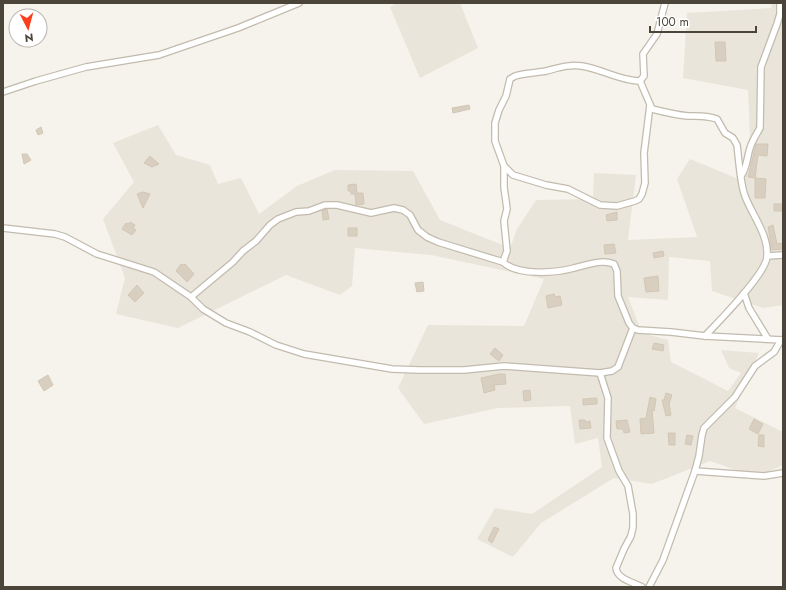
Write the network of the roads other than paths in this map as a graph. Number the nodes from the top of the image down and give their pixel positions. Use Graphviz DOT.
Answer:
graph roads {
  1 [pos="299,3"];
  2 [pos="665,3"];
  3 [pos="780,3"];
  4 [pos="640,80"];
  5 [pos="3,92"];
  6 [pos="650,104"];
  7 [pos="504,166"];
  8 [pos="741,176"];
  9 [pos="3,228"];
  10 [pos="767,256"];
  11 [pos="783,256"];
  12 [pos="503,262"];
  13 [pos="744,293"];
  14 [pos="191,297"];
  15 [pos="633,328"];
  16 [pos="705,336"];
  17 [pos="768,339"];
  18 [pos="782,340"];
  19 [pos="600,373"];
  20 [pos="695,471"];
  21 [pos="783,473"];
  22 [pos="642,587"];
  23 [pos="650,587"];
  1 -- 5 [label="street"];
  2 -- 4 [label="street"];
  3 -- 8 [label="street"];
  4 -- 6 [label="street"];
  4 -- 7 [label="street"];
  6 -- 7 [label="street"];
  6 -- 8 [label="street"];
  7 -- 12 [label="street"];
  8 -- 10 [label="street"];
  9 -- 14 [label="street"];
  10 -- 11 [label="street"];
  10 -- 13 [label="street"];
  12 -- 14 [label="street"];
  12 -- 15 [label="street"];
  13 -- 16 [label="street"];
  13 -- 17 [label="street"];
  14 -- 19 [label="street"];
  15 -- 16 [label="street"];
  15 -- 19 [label="street"];
  16 -- 17 [label="street"];
  17 -- 18 [label="street"];
  18 -- 20 [label="street"];
  19 -- 22 [label="street"];
  20 -- 21 [label="street"];
  20 -- 23 [label="street"];
}
